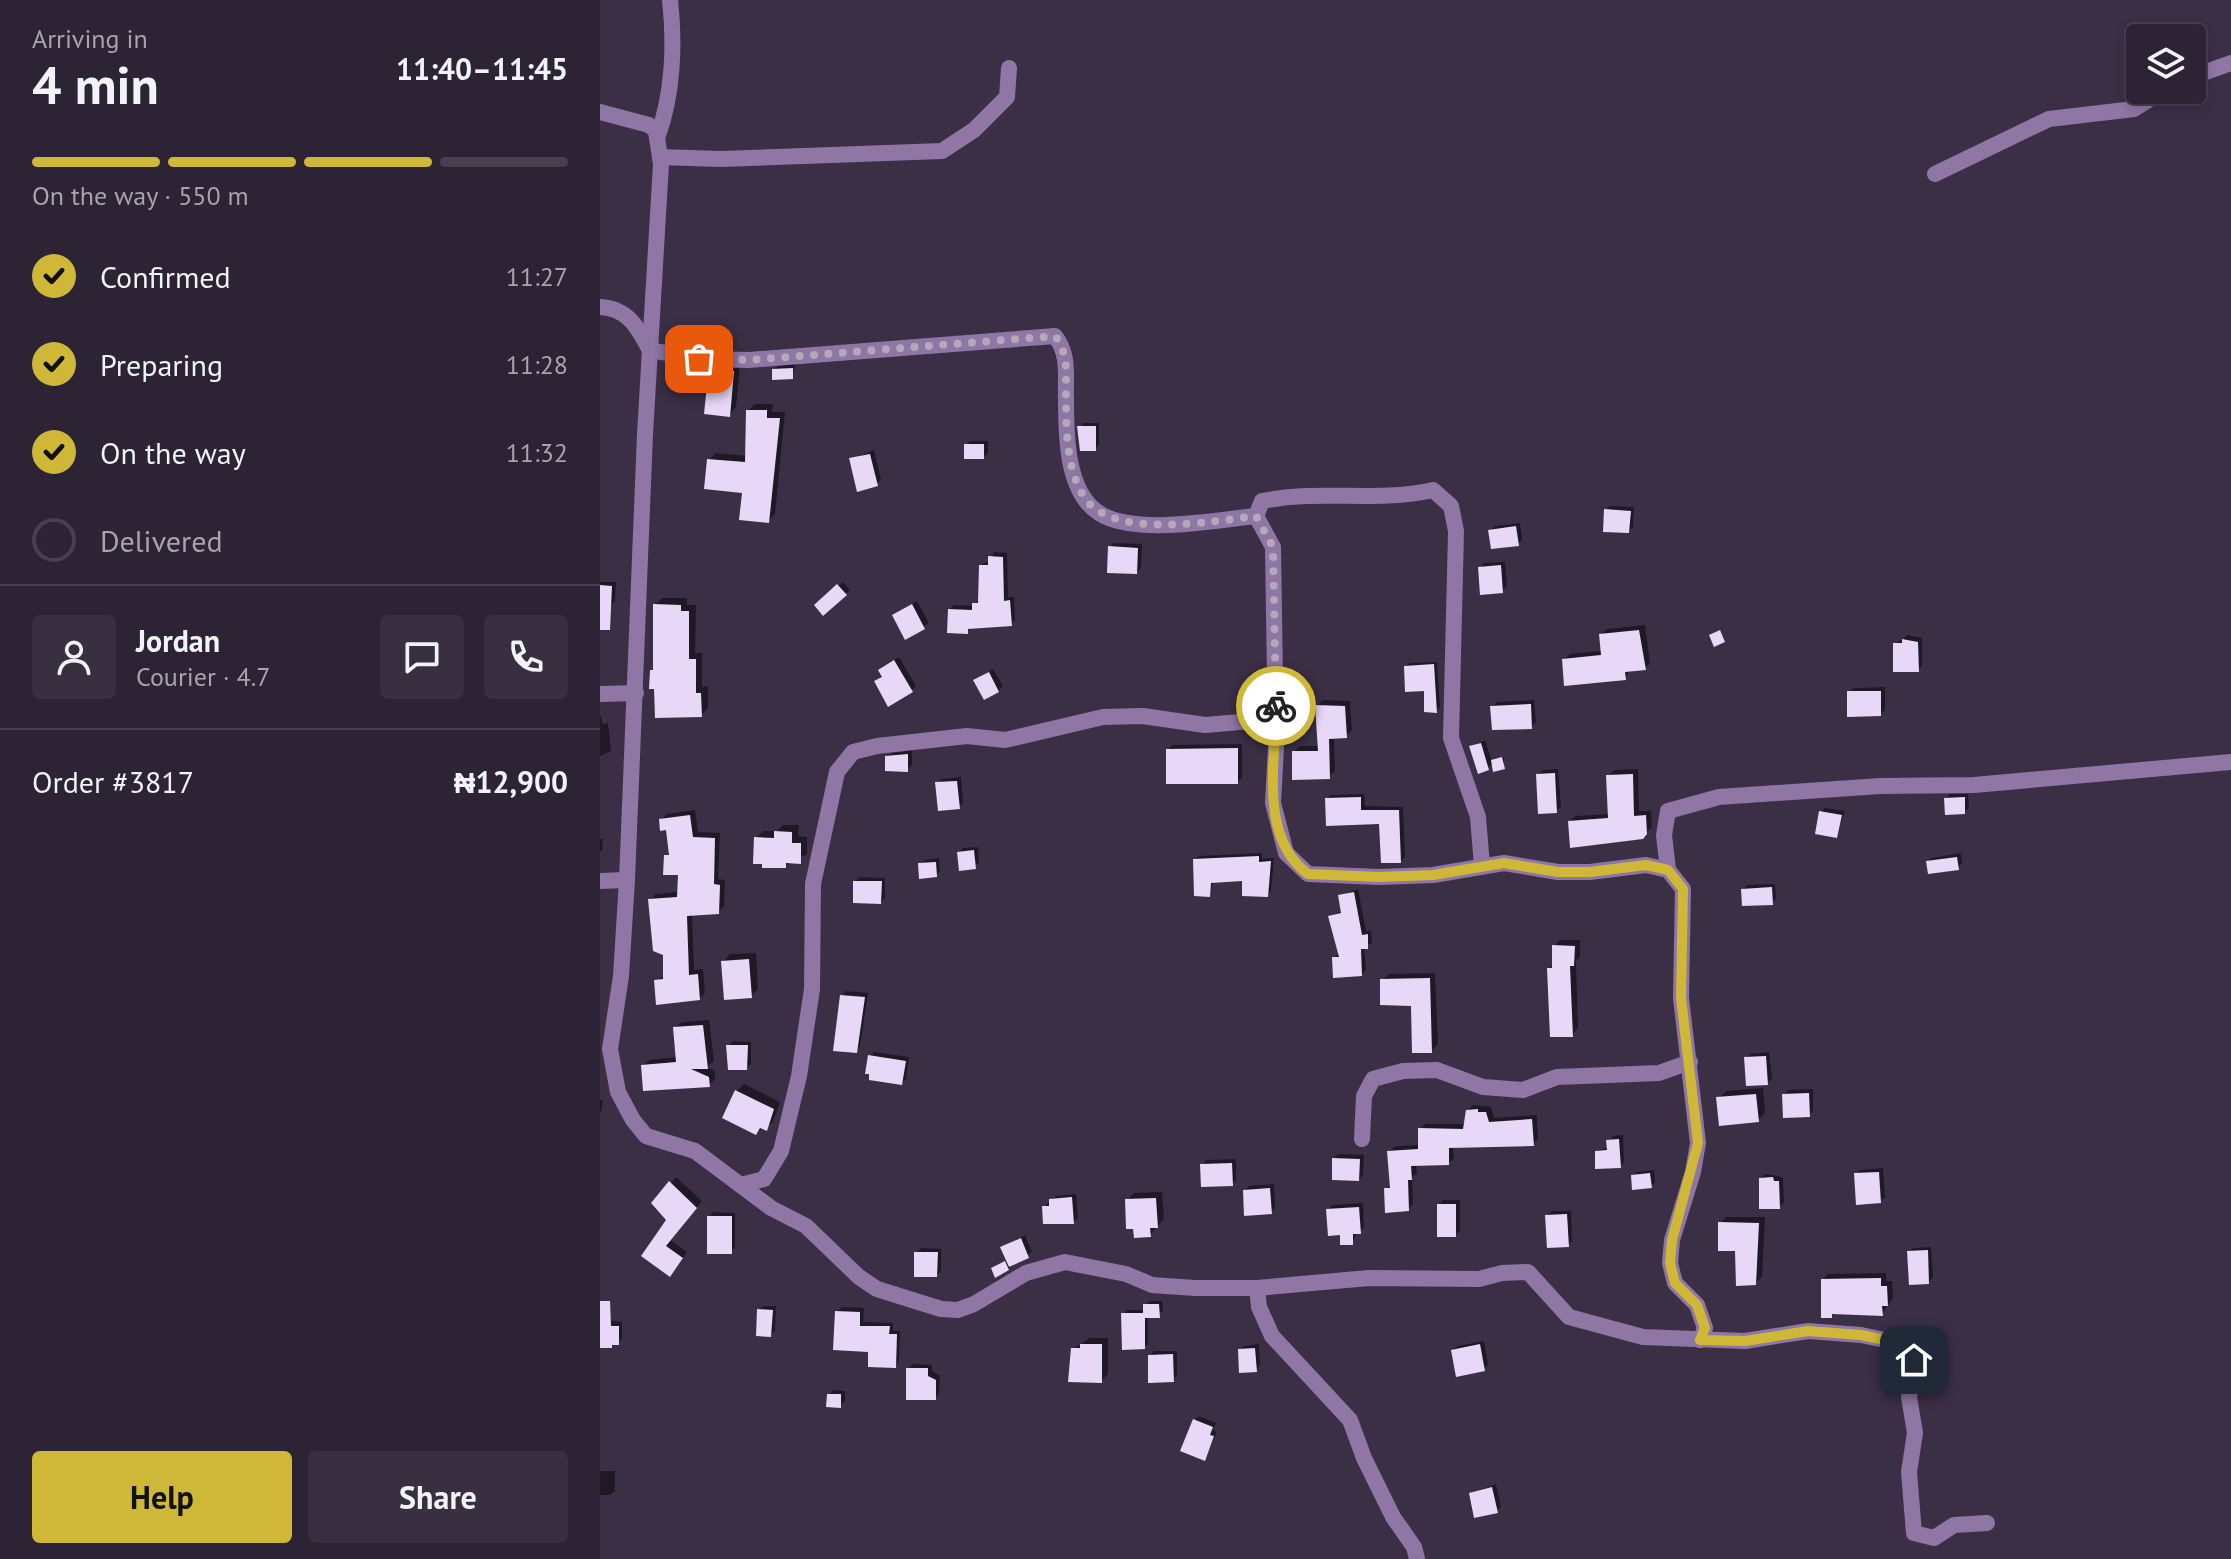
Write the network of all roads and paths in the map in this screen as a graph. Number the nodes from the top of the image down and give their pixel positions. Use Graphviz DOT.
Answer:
graph roads {
  1 [pos="670,0"];
  2 [pos="2231,63"];
  3 [pos="1009,68"];
  4 [pos="2206,72"];
  5 [pos="2142,104"];
  6 [pos="600,112"];
  7 [pos="657,138"];
  8 [pos="660,157"];
  9 [pos="1935,174"];
  10 [pos="600,307"];
  11 [pos="650,350"];
  12 [pos="1256,516"];
  13 [pos="636,693"];
  14 [pos="600,694"];
  15 [pos="1276,719"];
  16 [pos="2231,762"];
  17 [pos="1482,866"];
  18 [pos="1668,870"];
  19 [pos="627,880"];
  20 [pos="600,881"];
  21 [pos="1690,1062"];
  22 [pos="1362,1139"];
  23 [pos="741,1185"];
  24 [pos="1257,1288"];
  25 [pos="1700,1340"];
  26 [pos="1987,1523"];
  27 [pos="1417,1559"];
  1 -- 7 [label="street"];
  2 -- 4 [label="street"];
  3 -- 8 [label="street"];
  5 -- 9 [label="street"];
  6 -- 7 [label="street"];
  7 -- 8 [label="street"];
  8 -- 11 [label="street"];
  10 -- 11 [label="street"];
  11 -- 12 [label="street"];
  11 -- 13 [label="street"];
  12 -- 15 [label="street"];
  12 -- 17 [label="street"];
  13 -- 14 [label="street"];
  13 -- 19 [label="street"];
  15 -- 17 [label="street"];
  15 -- 23 [label="street"];
  16 -- 18 [label="street"];
  17 -- 18 [label="street"];
  18 -- 21 [label="street"];
  19 -- 20 [label="street"];
  19 -- 23 [label="street"];
  21 -- 22 [label="street"];
  21 -- 25 [label="street"];
  23 -- 24 [label="street"];
  24 -- 25 [label="street"];
  24 -- 27 [label="street"];
  25 -- 26 [label="street"];
}
